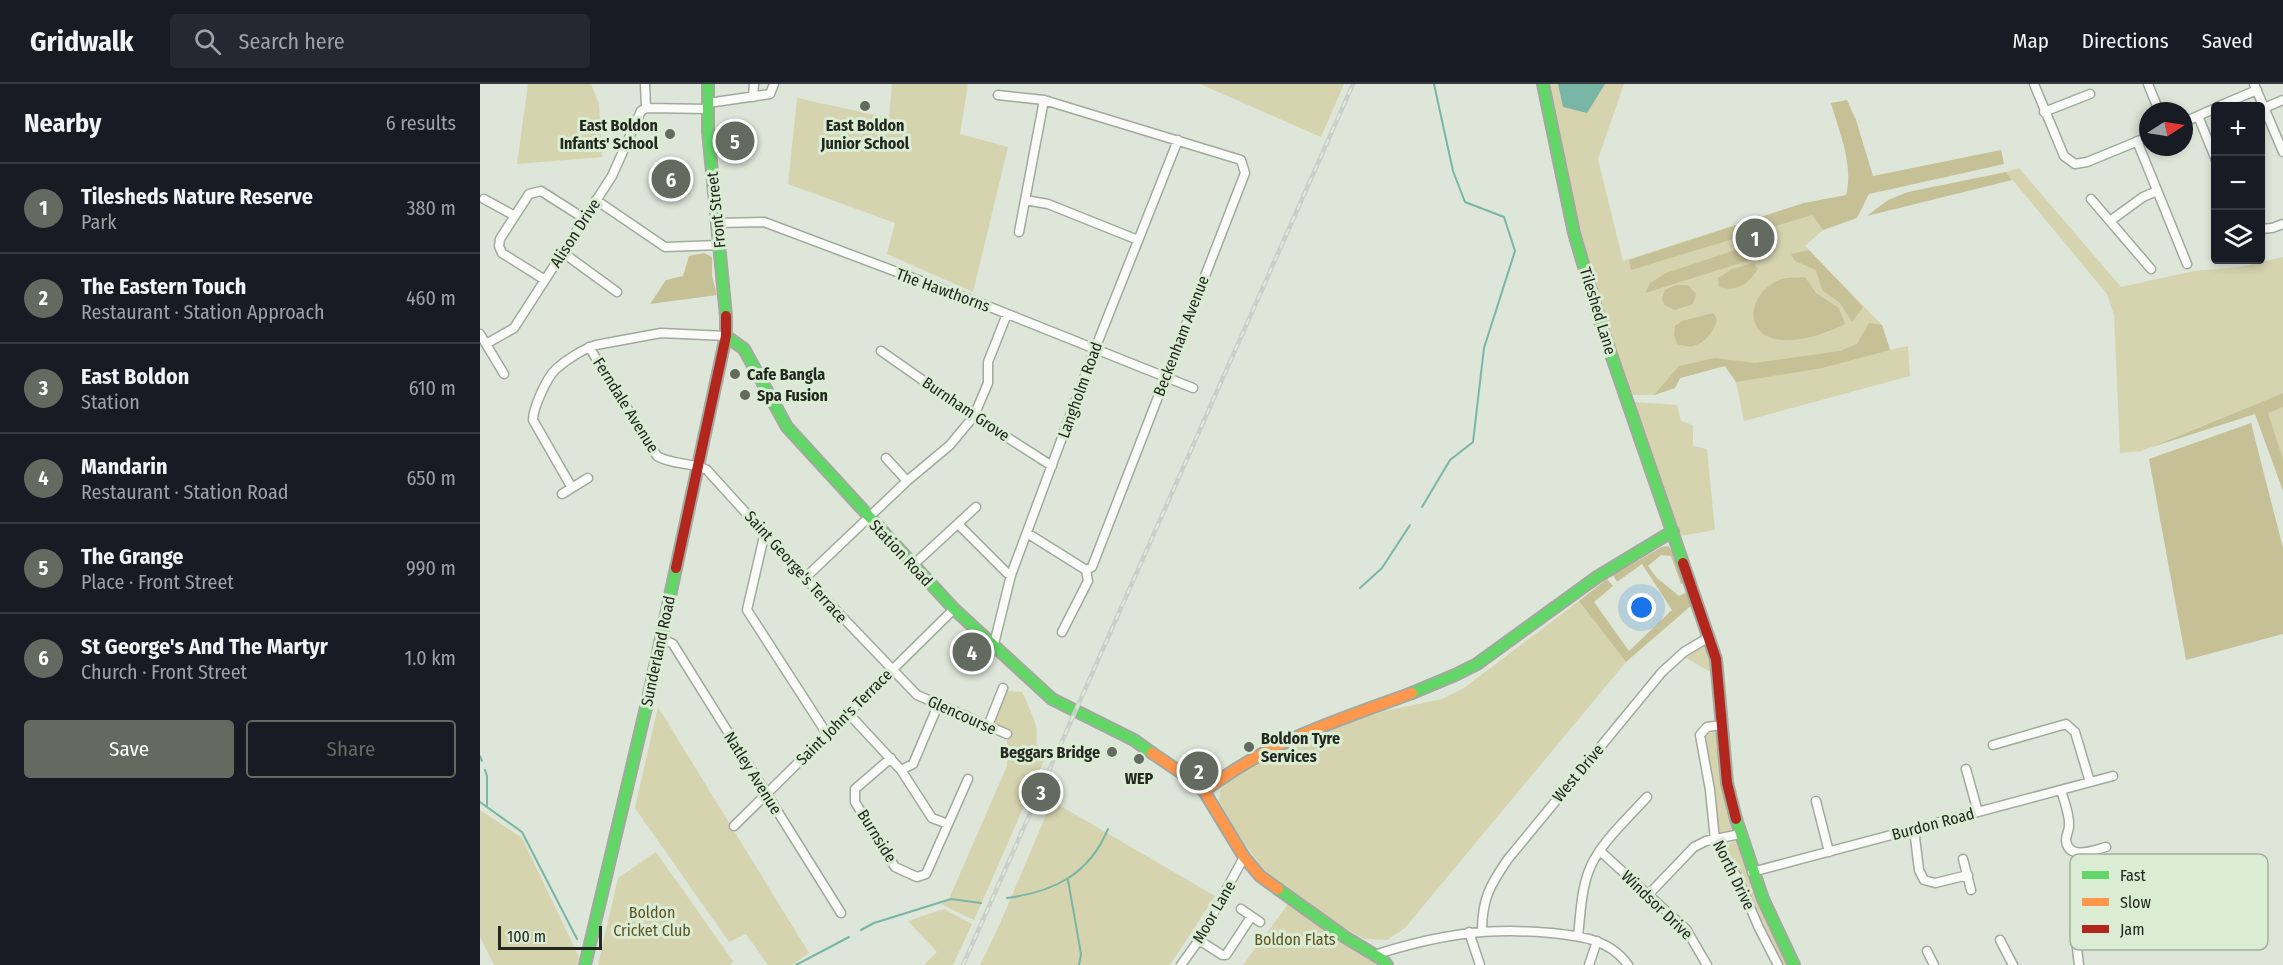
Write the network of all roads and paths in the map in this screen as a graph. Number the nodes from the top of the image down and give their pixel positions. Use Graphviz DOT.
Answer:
graph roads {
  1 [pos="645,84"];
  2 [pos="708,84"];
  3 [pos="754,84"];
  4 [pos="774,84"];
  5 [pos="1542,84"];
  6 [pos="2034,84"];
  7 [pos="2148,84"];
  8 [pos="2255,87"];
  9 [pos="2090,94"];
  10 [pos="998,95"];
  11 [pos="753,97"];
  12 [pos="1044,100"];
  13 [pos="2283,100"];
  14 [pos="2155,102"];
  15 [pos="2226,102"];
  16 [pos="2261,102"];
  17 [pos="708,106"];
  18 [pos="646,108"];
  19 [pos="2265,108"];
  20 [pos="2211,110"];
  21 [pos="2265,110"];
  22 [pos="2044,112"];
  23 [pos="2198,116"];
  24 [pos="2193,118"];
  25 [pos="1178,140"];
  26 [pos="2137,141"];
  27 [pos="2283,152"];
  28 [pos="2214,156"];
  29 [pos="2157,191"];
  30 [pos="484,199"];
  31 [pos="596,200"];
  32 [pos="1025,200"];
  33 [pos="2091,200"];
  34 [pos="515,216"];
  35 [pos="585,219"];
  36 [pos="2110,221"];
  37 [pos="718,223"];
  38 [pos="2283,224"];
  39 [pos="2265,229"];
  40 [pos="1019,232"];
  41 [pos="1138,240"];
  42 [pos="720,245"];
  43 [pos="562,252"];
  44 [pos="2187,264"];
  45 [pos="2151,269"];
  46 [pos="545,280"];
  47 [pos="617,292"];
  48 [pos="1008,314"];
  49 [pos="480,334"];
  50 [pos="726,336"];
  51 [pos="486,344"];
  52 [pos="589,347"];
  53 [pos="1095,349"];
  54 [pos="880,351"];
  55 [pos="504,374"];
  56 [pos="1165,376"];
  57 [pos="1193,387"];
  58 [pos="974,416"];
  59 [pos="886,458"];
  60 [pos="699,466"];
  61 [pos="1052,466"];
  62 [pos="588,478"];
  63 [pos="907,481"];
  64 [pos="572,488"];
  65 [pos="562,494"];
  66 [pos="976,507"];
  67 [pos="869,518"];
  68 [pos="958,524"];
  69 [pos="1673,531"];
  70 [pos="765,532"];
  71 [pos="1027,534"];
  72 [pos="913,565"];
  73 [pos="1086,570"];
  74 [pos="1011,575"];
  75 [pos="805,578"];
  76 [pos="954,609"];
  77 [pos="1062,632"];
  78 [pos="1709,638"];
  79 [pos="661,639"];
  80 [pos="994,644"];
  81 [pos="892,670"];
  82 [pos="1003,688"];
  83 [pos="939,703"];
  84 [pos="848,714"];
  85 [pos="1722,725"];
  86 [pos="988,726"];
  87 [pos="827,734"];
  88 [pos="1007,734"];
  89 [pos="1993,744"];
  90 [pos="891,758"];
  91 [pos="1966,769"];
  92 [pos="901,770"];
  93 [pos="2113,776"];
  94 [pos="968,779"];
  95 [pos="2090,782"];
  96 [pos="2061,790"];
  97 [pos="1204,791"];
  98 [pos="766,795"];
  99 [pos="1647,797"];
  100 [pos="1816,801"];
  101 [pos="1978,812"];
  102 [pos="948,824"];
  103 [pos="734,826"];
  104 [pos="1914,829"];
  105 [pos="1740,834"];
  106 [pos="1715,840"];
  107 [pos="2106,847"];
  108 [pos="1600,851"];
  109 [pos="1829,852"];
  110 [pos="1245,857"];
  111 [pos="1963,859"];
  112 [pos="1752,872"];
  113 [pos="1968,875"];
  114 [pos="1971,890"];
  115 [pos="1648,894"];
  116 [pos="1241,909"];
  117 [pos="841,914"];
  118 [pos="1251,917"];
  119 [pos="1260,922"];
  120 [pos="1482,931"];
  121 [pos="1469,932"];
  122 [pos="1578,936"];
  123 [pos="1199,940"];
  124 [pos="2000,940"];
  125 [pos="1596,941"];
  126 [pos="2077,950"];
  127 [pos="1927,951"];
  128 [pos="1374,955"];
  129 [pos="585,965"];
  130 [pos="1181,965"];
  131 [pos="1387,965"];
  132 [pos="1480,965"];
  133 [pos="1589,965"];
  134 [pos="1628,965"];
  135 [pos="1707,965"];
  136 [pos="1778,965"];
  137 [pos="1794,965"];
  138 [pos="1935,965"];
  139 [pos="2013,965"];
  140 [pos="2079,965"];
  1 -- 18 [label="street"];
  2 -- 17 [label="main road, Front Street"];
  3 -- 11 [label="street"];
  4 -- 11 [label="street"];
  5 -- 69 [label="main road, Tileshed Lane"];
  6 -- 22 [label="street"];
  7 -- 14 [label="street"];
  8 -- 15 [label="street"];
  8 -- 16 [label="street"];
  9 -- 22 [label="street"];
  10 -- 12 [label="street"];
  11 -- 17 [label="street"];
  12 -- 25 [label="street"];
  12 -- 32 [label="street"];
  13 -- 19 [label="street"];
  17 -- 18 [label="street"];
  17 -- 37 [label="main road, Front Street"];
  18 -- 31 [label="street, Alison Drive"];
  20 -- 23 [label="street"];
  21 -- 27 [label="street"];
  22 -- 26 [label="street"];
  23 -- 24 [label="street"];
  23 -- 28 [label="street"];
  25 -- 41 [label="street, Langholm Road"];
  25 -- 56 [label="street, Beckenham Avenue"];
  26 -- 29 [label="street"];
  29 -- 36 [label="street"];
  29 -- 44 [label="street"];
  30 -- 34 [label="street"];
  31 -- 35 [label="street, Alison Drive"];
  31 -- 42 [label="street"];
  32 -- 40 [label="street"];
  32 -- 41 [label="street"];
  33 -- 36 [label="street"];
  34 -- 35 [label="street"];
  34 -- 46 [label="street"];
  35 -- 43 [label="street, Alison Drive"];
  36 -- 45 [label="street"];
  37 -- 42 [label="main road, Front Street"];
  37 -- 48 [label="street, The Hawthorns"];
  38 -- 39 [label="street"];
  41 -- 53 [label="street, Langholm Road"];
  42 -- 50 [label="main road, Front Street"];
  43 -- 46 [label="street, Alison Drive"];
  43 -- 47 [label="street"];
  46 -- 51 [label="street, Alison Drive"];
  48 -- 53 [label="street, The Hawthorns"];
  48 -- 58 [label="street"];
  49 -- 51 [label="street"];
  50 -- 52 [label="street"];
  50 -- 60 [label="main road, Sunderland Road"];
  50 -- 67 [label="main road, Station Road"];
  51 -- 55 [label="street"];
  52 -- 60 [label="street, Ferndale Avenue"];
  52 -- 64 [label="street"];
  53 -- 56 [label="street, The Hawthorns"];
  53 -- 61 [label="street, Langholm Road"];
  54 -- 58 [label="street, Burnham Grove"];
  56 -- 57 [label="street, The Hawthorns"];
  56 -- 73 [label="street, Beckenham Avenue"];
  58 -- 61 [label="street, Burnham Grove"];
  58 -- 63 [label="street"];
  59 -- 63 [label="street"];
  60 -- 70 [label="street, Saint George's Terrace"];
  60 -- 79 [label="main road, Sunderland Road"];
  61 -- 71 [label="street, Langholm Road"];
  62 -- 64 [label="street"];
  63 -- 67 [label="street"];
  64 -- 65 [label="street"];
  66 -- 68 [label="street"];
  67 -- 72 [label="main road, Station Road"];
  67 -- 75 [label="street"];
  68 -- 72 [label="street"];
  68 -- 74 [label="street"];
  69 -- 78 [label="main road, Tileshed Lane"];
  69 -- 97 [label="main road"];
  70 -- 75 [label="street, Saint George's Terrace"];
  70 -- 87 [label="street"];
  71 -- 73 [label="street"];
  71 -- 74 [label="street, Langholm Road"];
  72 -- 76 [label="main road, Station Road"];
  73 -- 77 [label="street, Beckenham Avenue"];
  74 -- 80 [label="street, Langholm Road"];
  75 -- 81 [label="street, Saint George's Terrace"];
  76 -- 80 [label="main road, Station Road"];
  76 -- 81 [label="street, Saint John's Terrace"];
  78 -- 85 [label="main road, Tileshed Lane"];
  78 -- 120 [label="street, West Drive"];
  79 -- 98 [label="street, Natley Avenue"];
  79 -- 129 [label="main road, Sunderland Road"];
  80 -- 97 [label="main road, Station Road"];
  81 -- 83 [label="street, Glencourse"];
  81 -- 84 [label="street, Saint John's Terrace"];
  82 -- 86 [label="street"];
  83 -- 86 [label="street, Glencourse"];
  83 -- 92 [label="street"];
  84 -- 87 [label="street, Saint John's Terrace"];
  84 -- 90 [label="street"];
  85 -- 105 [label="main road, Tileshed Lane"];
  85 -- 106 [label="street, North Drive"];
  86 -- 88 [label="street, Glencourse"];
  87 -- 98 [label="street, Saint John's Terrace"];
  89 -- 95 [label="street"];
  90 -- 92 [label="street"];
  90 -- 102 [label="street, Burnside"];
  91 -- 101 [label="street"];
  92 -- 102 [label="street"];
  93 -- 95 [label="street, Burdon Road"];
  94 -- 102 [label="street, Burnside"];
  95 -- 96 [label="street, Burdon Road"];
  96 -- 101 [label="street, Burdon Road"];
  96 -- 107 [label="street"];
  97 -- 110 [label="main road, Station Road"];
  98 -- 103 [label="street, Saint John's Terrace"];
  98 -- 117 [label="street, Natley Avenue"];
  99 -- 108 [label="street"];
  100 -- 109 [label="street"];
  101 -- 104 [label="street, Burdon Road"];
  104 -- 109 [label="street, Burdon Road"];
  104 -- 113 [label="street"];
  105 -- 106 [label="street"];
  105 -- 112 [label="main road, Tileshed Lane"];
  106 -- 115 [label="street"];
  106 -- 136 [label="street, North Drive"];
  108 -- 115 [label="street, Windsor Drive"];
  108 -- 122 [label="street"];
  109 -- 112 [label="street, Burdon Road"];
  110 -- 123 [label="street, Moor Lane"];
  110 -- 128 [label="main road, Station Road"];
  111 -- 113 [label="street"];
  112 -- 137 [label="main road, Tileshed Lane"];
  113 -- 114 [label="street"];
  115 -- 135 [label="street, Windsor Drive"];
  116 -- 118 [label="street"];
  118 -- 119 [label="street"];
  118 -- 123 [label="street"];
  120 -- 121 [label="street"];
  120 -- 122 [label="street"];
  121 -- 128 [label="street"];
  121 -- 132 [label="street"];
  122 -- 125 [label="street"];
  123 -- 130 [label="street, Moor Lane"];
  124 -- 139 [label="street"];
  125 -- 133 [label="street"];
  125 -- 134 [label="street"];
  126 -- 140 [label="street"];
  127 -- 138 [label="street"];
  128 -- 131 [label="main road, Station Road"];
}
